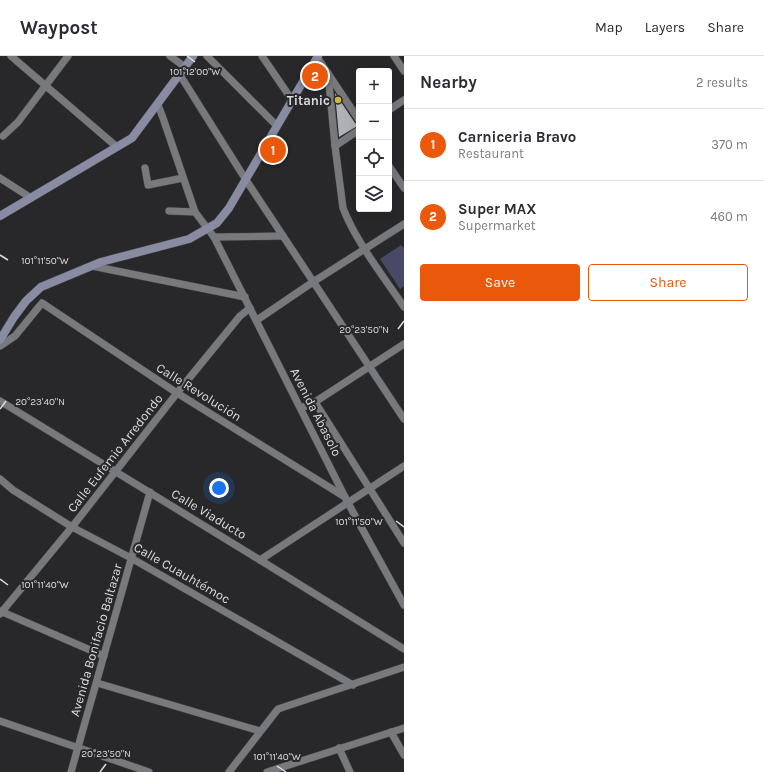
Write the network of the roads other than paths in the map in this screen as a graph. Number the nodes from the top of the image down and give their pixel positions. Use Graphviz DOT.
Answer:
graph roads {
  1 [pos="10,56"];
  2 [pos="68,56"];
  3 [pos="170,56"];
  4 [pos="193,56"];
  5 [pos="207,56"];
  6 [pos="262,56"];
  7 [pos="318,56"];
  8 [pos="394,56"];
  9 [pos="185,68"];
  10 [pos="404,71"];
  11 [pos="328,73"];
  12 [pos="180,75"];
  13 [pos="46,86"];
  14 [pos="292,100"];
  15 [pos="404,100"];
  16 [pos="158,105"];
  17 [pos="392,108"];
  18 [pos="356,115"];
  19 [pos="277,126"];
  20 [pos="356,132"];
  21 [pos="3,136"];
  22 [pos="335,146"];
  23 [pos="117,147"];
  24 [pos="145,168"];
  25 [pos="392,170"];
  26 [pos="0,178"];
  27 [pos="183,178"];
  28 [pos="246,180"];
  29 [pos="404,188"];
  30 [pos="31,198"];
  31 [pos="169,211"];
  32 [pos="195,212"];
  33 [pos="0,216"];
  34 [pos="404,224"];
  35 [pos="209,229"];
  36 [pos="283,236"];
  37 [pos="214,237"];
  38 [pos="365,248"];
  39 [pos="92,266"];
  40 [pos="313,282"];
  41 [pos="244,296"];
  42 [pos="404,307"];
  43 [pos="250,308"];
  44 [pos="257,320"];
  45 [pos="0,340"];
  46 [pos="404,344"];
  47 [pos="0,346"];
  48 [pos="369,367"];
  49 [pos="177,393"];
  50 [pos="0,401"];
  51 [pos="314,402"];
  52 [pos="301,408"];
  53 [pos="404,419"];
  54 [pos="404,466"];
  55 [pos="115,471"];
  56 [pos="0,480"];
  57 [pos="370,488"];
  58 [pos="150,492"];
  59 [pos="347,500"];
  60 [pos="72,527"];
  61 [pos="404,543"];
  62 [pos="131,558"];
  63 [pos="260,560"];
  64 [pos="401,591"];
  65 [pos="404,605"];
  66 [pos="1,612"];
  67 [pos="404,649"];
  68 [pos="104,656"];
  69 [pos="404,667"];
  70 [pos="97,683"];
  71 [pos="353,685"];
  72 [pos="0,721"];
  73 [pos="404,728"];
  74 [pos="260,731"];
  75 [pos="391,732"];
  76 [pos="78,748"];
  77 [pos="339,748"];
  78 [pos="404,755"];
  79 [pos="71,772"];
  80 [pos="149,772"];
  81 [pos="229,772"];
  82 [pos="267,772"];
  83 [pos="350,772"];
  1 -- 13 [label="street"];
  2 -- 13 [label="street"];
  3 -- 9 [label="street"];
  4 -- 9 [label="main road"];
  5 -- 19 [label="street"];
  6 -- 14 [label="street"];
  7 -- 11 [label="street"];
  7 -- 14 [label="main road"];
  8 -- 10 [label="street"];
  9 -- 12 [label="main road"];
  11 -- 18 [label="street"];
  11 -- 22 [label="street"];
  12 -- 16 [label="main road"];
  12 -- 28 [label="street"];
  13 -- 21 [label="street"];
  13 -- 23 [label="street"];
  14 -- 19 [label="main road"];
  15 -- 17 [label="street"];
  16 -- 23 [label="main road"];
  16 -- 27 [label="street"];
  19 -- 28 [label="main road"];
  20 -- 22 [label="street"];
  22 -- 38 [label="street"];
  23 -- 30 [label="main road"];
  24 -- 27 [label="street"];
  25 -- 29 [label="street"];
  26 -- 30 [label="street"];
  27 -- 32 [label="street"];
  28 -- 35 [label="main road"];
  28 -- 36 [label="street"];
  30 -- 33 [label="main road"];
  31 -- 32 [label="street"];
  32 -- 35 [label="street, Avenida Abasolo"];
  34 -- 38 [label="street"];
  35 -- 37 [label="street, Avenida Abasolo"];
  35 -- 39 [label="main road"];
  36 -- 37 [label="street"];
  36 -- 40 [label="street"];
  37 -- 41 [label="street, Avenida Abasolo"];
  38 -- 40 [label="street"];
  38 -- 42 [label="street"];
  39 -- 41 [label="street"];
  39 -- 45 [label="main road"];
  40 -- 44 [label="street"];
  40 -- 48 [label="street"];
  41 -- 43 [label="street, Avenida Abasolo"];
  43 -- 44 [label="street, Avenida Abasolo"];
  43 -- 49 [label="street, Calle Eufemio Arredondo"];
  44 -- 52 [label="street, Avenida Abasolo"];
  46 -- 48 [label="street"];
  47 -- 49 [label="street, Calle Revolución"];
  48 -- 51 [label="street"];
  48 -- 53 [label="street"];
  49 -- 55 [label="street, Calle Eufemio Arredondo"];
  49 -- 59 [label="street, Calle Revolución"];
  50 -- 55 [label="street, Calle Viaducto"];
  51 -- 52 [label="street"];
  51 -- 57 [label="street"];
  52 -- 59 [label="street, Avenida Abasolo"];
  54 -- 57 [label="street"];
  55 -- 58 [label="street, Calle Viaducto"];
  55 -- 60 [label="street, Calle Eufemio Arredondo"];
  56 -- 60 [label="street, Calle Cuauhtémoc"];
  57 -- 59 [label="street"];
  57 -- 61 [label="street"];
  58 -- 62 [label="street, Avenida Bonifacio Baltazar"];
  58 -- 63 [label="street, Calle Viaducto"];
  59 -- 63 [label="street"];
  59 -- 64 [label="street, Avenida Abasolo"];
  60 -- 62 [label="street, Calle Cuauhtémoc"];
  60 -- 66 [label="street, Calle Eufemio Arredondo"];
  62 -- 68 [label="street, Avenida Bonifacio Baltazar"];
  62 -- 71 [label="street, Calle Cuauhtémoc"];
  63 -- 67 [label="street, Calle Viaducto"];
  64 -- 65 [label="street, Avenida Abasolo"];
  66 -- 68 [label="street"];
  68 -- 70 [label="street, Avenida Bonifacio Baltazar"];
  69 -- 71 [label="street"];
  70 -- 74 [label="street"];
  70 -- 76 [label="street, Avenida Bonifacio Baltazar"];
  71 -- 74 [label="street"];
  72 -- 76 [label="street"];
  73 -- 75 [label="street"];
  74 -- 81 [label="street"];
  75 -- 77 [label="street"];
  75 -- 78 [label="street"];
  76 -- 79 [label="street, Avenida Bonifacio Baltazar"];
  76 -- 80 [label="street"];
  77 -- 82 [label="street"];
  77 -- 83 [label="street"];
}
